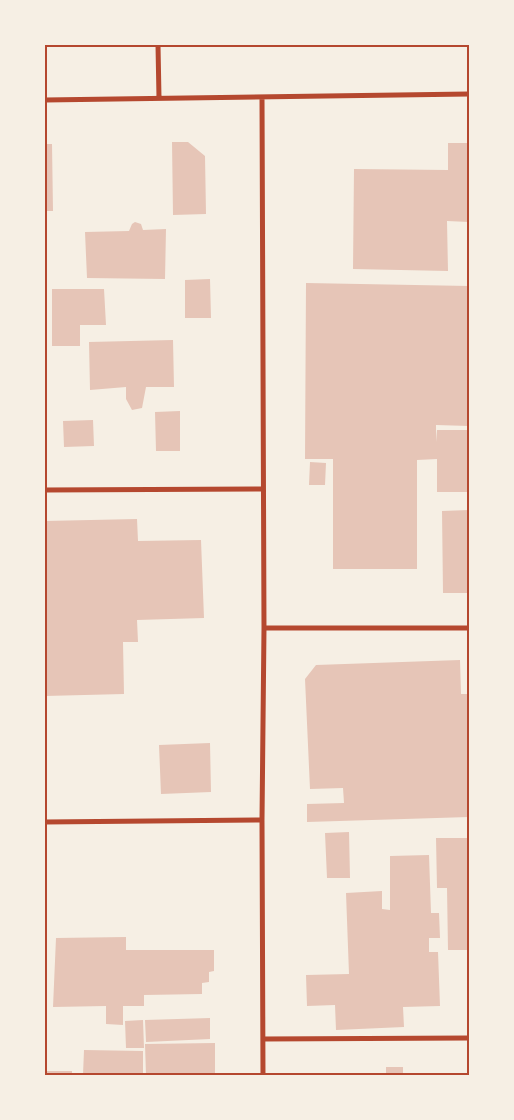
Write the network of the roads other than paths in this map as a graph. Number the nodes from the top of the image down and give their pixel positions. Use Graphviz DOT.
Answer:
graph roads {
  1 [pos="158,45"];
  2 [pos="469,94"];
  3 [pos="262,97"];
  4 [pos="159,98"];
  5 [pos="45,100"];
  6 [pos="262,489"];
  7 [pos="45,490"];
  8 [pos="264,628"];
  9 [pos="469,628"];
  10 [pos="262,820"];
  11 [pos="45,822"];
  12 [pos="469,1038"];
  13 [pos="263,1039"];
  14 [pos="263,1075"];
  1 -- 4 [label="street"];
  2 -- 3 [label="street"];
  3 -- 4 [label="street"];
  3 -- 6 [label="street"];
  4 -- 5 [label="street"];
  6 -- 7 [label="street"];
  6 -- 8 [label="street"];
  8 -- 9 [label="street"];
  8 -- 10 [label="street"];
  10 -- 11 [label="street"];
  10 -- 13 [label="street"];
  12 -- 13 [label="street"];
  13 -- 14 [label="street"];
}
